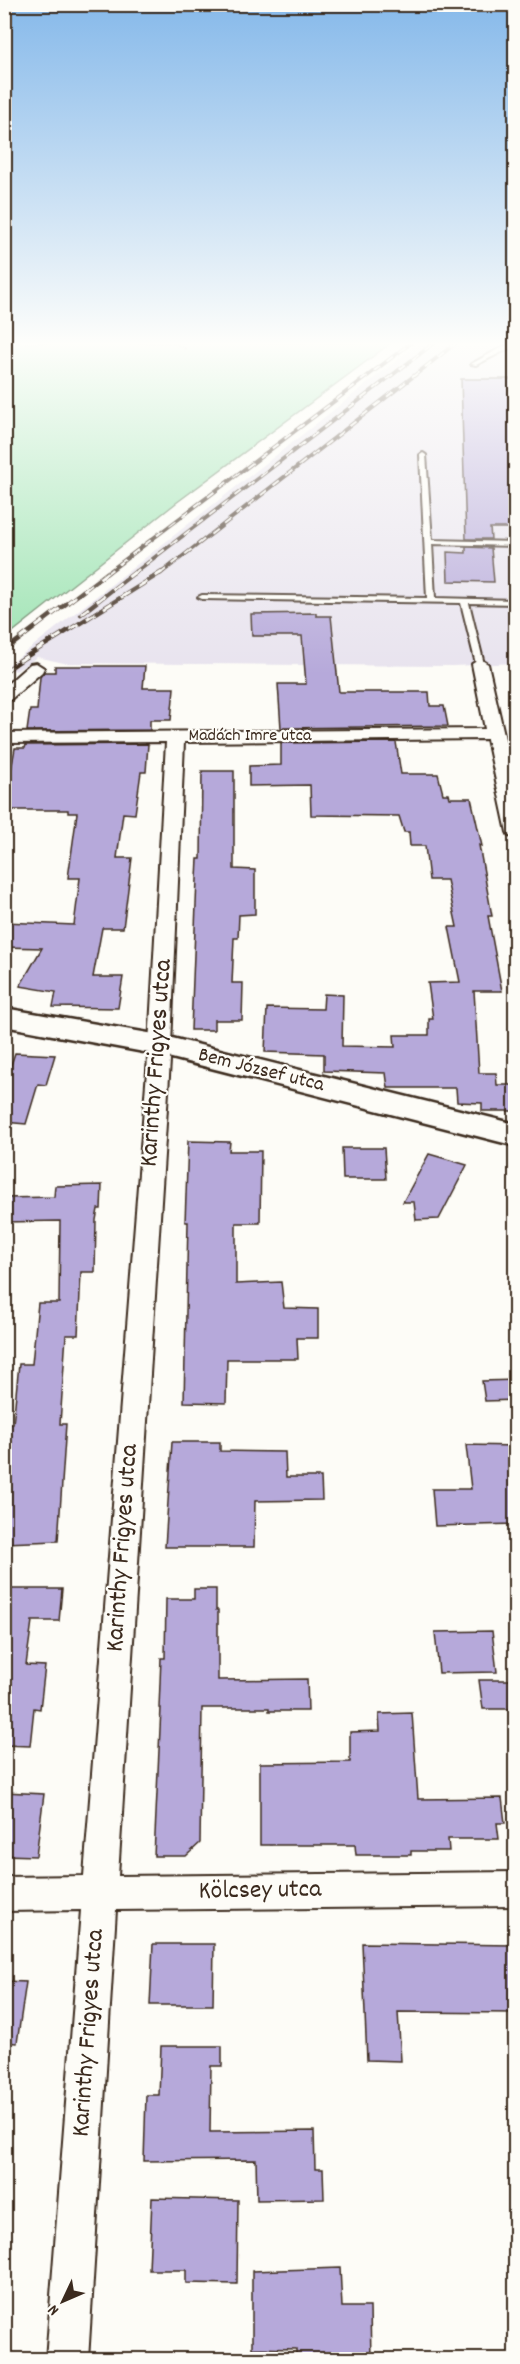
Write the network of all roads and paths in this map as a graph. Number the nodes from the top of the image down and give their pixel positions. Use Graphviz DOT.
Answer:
graph roads {
  1 [pos="423,455"];
  2 [pos="428,542"];
  3 [pos="516,544"];
  4 [pos="202,597"];
  5 [pos="431,600"];
  6 [pos="464,601"];
  7 [pos="516,602"];
  8 [pos="480,664"];
  9 [pos="36,668"];
  10 [pos="4,696"];
  11 [pos="496,734"];
  12 [pos="175,736"];
  13 [pos="4,738"];
  14 [pos="516,832"];
  15 [pos="4,1017"];
  16 [pos="160,1045"];
  17 [pos="516,1136"];
  18 [pos="516,1888"];
  19 [pos="99,1893"];
  20 [pos="4,1894"];
  21 [pos="67,2360"];
  1 -- 2 [label="lane"];
  2 -- 3 [label="lane"];
  2 -- 5 [label="lane"];
  4 -- 5 [label="lane"];
  5 -- 6 [label="lane"];
  6 -- 7 [label="lane"];
  6 -- 8 [label="lane"];
  8 -- 11 [label="street"];
  9 -- 10 [label="street"];
  11 -- 12 [label="street, Madách Imre utca"];
  11 -- 14 [label="street"];
  12 -- 13 [label="street, Madách Imre utca"];
  12 -- 16 [label="street, Karinthy Frigyes utca"];
  15 -- 16 [label="main road, Bem József utca"];
  16 -- 17 [label="main road, Bem József utca"];
  16 -- 19 [label="street, Karinthy Frigyes utca"];
  18 -- 19 [label="street, Kölcsey utca"];
  19 -- 20 [label="street, Kölcsey utca"];
  19 -- 21 [label="street, Karinthy Frigyes utca"];
}
